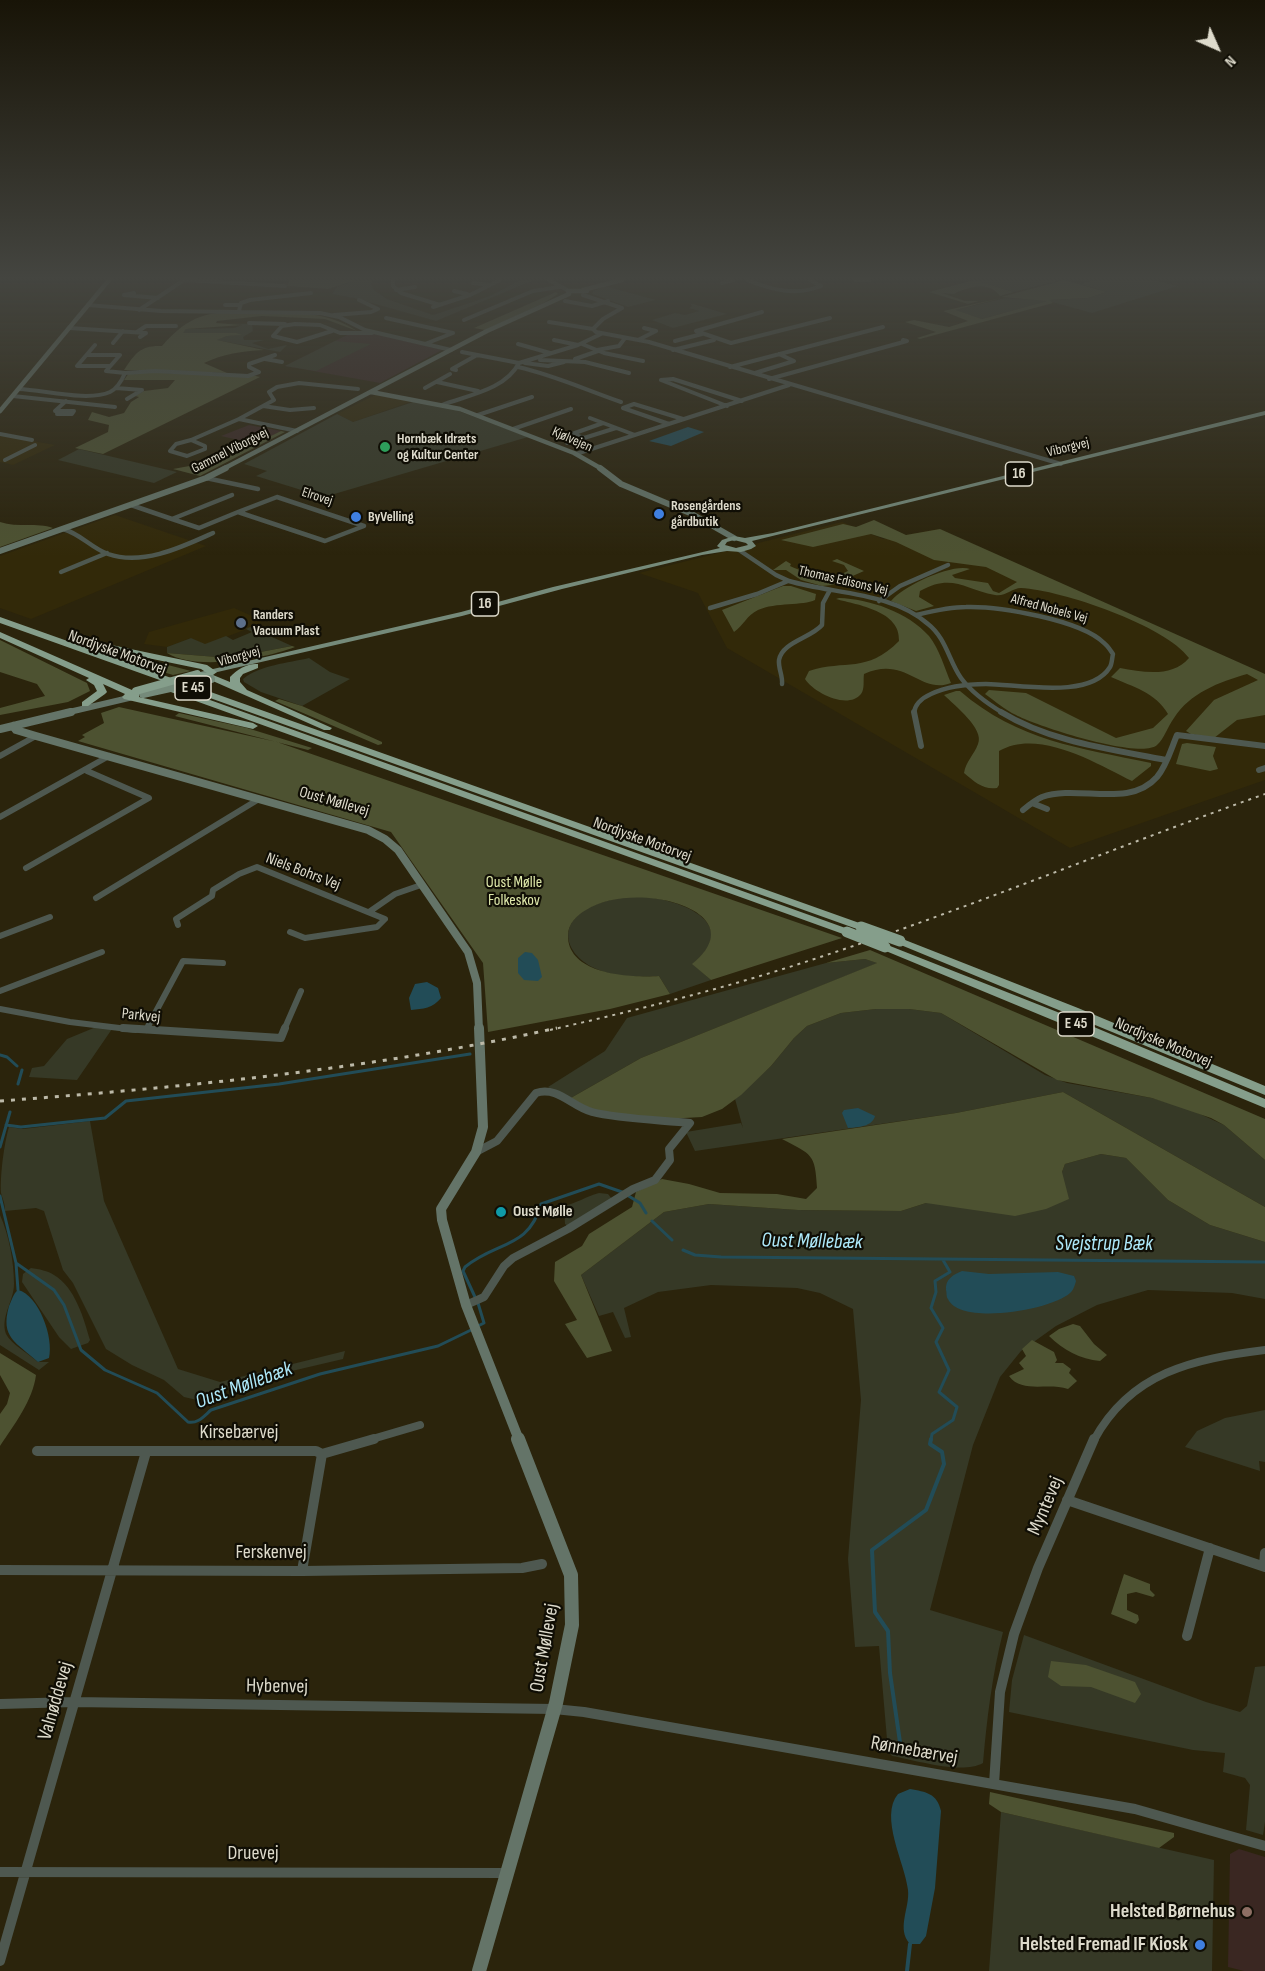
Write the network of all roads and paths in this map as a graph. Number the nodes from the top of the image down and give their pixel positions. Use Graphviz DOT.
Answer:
graph roads {
  1 [pos="33,372"];
  2 [pos="115,372"];
  3 [pos="140,372"];
  4 [pos="172,372"];
  5 [pos="259,372"];
  6 [pos="409,372"];
  7 [pos="512,372"];
  8 [pos="544,372"];
  9 [pos="626,372"];
  10 [pos="743,372"];
  11 [pos="750,372"];
  12 [pos="794,372"];
  13 [pos="125,373"];
  14 [pos="629,373"];
  15 [pos="450,374"];
  16 [pos="759,374"];
  17 [pos="769,379"];
  18 [pos="437,382"];
  19 [pos="789,385"];
  20 [pos="116,388"];
  21 [pos="348,388"];
  22 [pos="425,388"];
  23 [pos="19,389"];
  24 [pos="105,389"];
  25 [pos="478,391"];
  26 [pos="371,392"];
  27 [pos="72,393"];
  28 [pos="78,394"];
  29 [pos="13,396"];
  30 [pos="532,397"];
  31 [pos="127,399"];
  32 [pos="66,400"];
  33 [pos="744,401"];
  34 [pos="621,402"];
  35 [pos="442,405"];
  36 [pos="263,406"];
  37 [pos="727,406"];
  38 [pos="115,407"];
  39 [pos="571,409"];
  40 [pos="300,410"];
  41 [pos="0,411"];
  42 [pos="59,411"];
  43 [pos="1265,413"];
  44 [pos="478,416"];
  45 [pos="590,418"];
  46 [pos="239,419"];
  47 [pos="683,419"];
  48 [pos="603,423"];
  49 [pos="669,424"];
  50 [pos="616,428"];
  51 [pos="513,429"];
  52 [pos="297,431"];
  53 [pos="0,434"];
  54 [pos="572,434"];
  55 [pos="635,435"];
  56 [pos="584,438"];
  57 [pos="32,440"];
  58 [pos="191,440"];
  59 [pos="35,446"];
  60 [pos="576,454"];
  61 [pos="5,460"];
  62 [pos="1061,464"];
  63 [pos="206,478"];
  64 [pos="258,489"];
  65 [pos="232,495"];
  66 [pos="131,505"];
  67 [pos="238,512"];
  68 [pos="172,519"];
  69 [pos="199,528"];
  70 [pos="63,529"];
  71 [pos="727,543"];
  72 [pos="746,545"];
  73 [pos="0,551"];
  74 [pos="107,553"];
  75 [pos="948,565"];
  76 [pos="61,572"];
  77 [pos="788,580"];
  78 [pos="830,591"];
  79 [pos="879,601"];
  80 [pos="710,608"];
  81 [pos="916,615"];
  82 [pos="0,619"];
  83 [pos="0,629"];
  84 [pos="379,633"];
  85 [pos="0,635"];
  86 [pos="255,666"];
  87 [pos="69,667"];
  88 [pos="208,676"];
  89 [pos="782,684"];
  90 [pos="967,685"];
  91 [pos="134,693"];
  92 [pos="249,694"];
  93 [pos="85,704"];
  94 [pos="13,726"];
  95 [pos="0,727"];
  96 [pos="36,735"];
  97 [pos="921,746"];
  98 [pos="1265,746"];
  99 [pos="0,756"];
  100 [pos="109,756"];
  101 [pos="1166,759"];
  102 [pos="87,771"];
  103 [pos="259,799"];
  104 [pos="1032,803"];
  105 [pos="500,806"];
  106 [pos="1047,809"];
  107 [pos="1023,810"];
  108 [pos="546,813"];
  109 [pos="0,817"];
  110 [pos="26,868"];
  111 [pos="421,885"];
  112 [pos="96,898"];
  113 [pos="369,912"];
  114 [pos="50,917"];
  115 [pos="178,925"];
  116 [pos="290,932"];
  117 [pos="0,936"];
  118 [pos="102,951"];
  119 [pos="223,963"];
  120 [pos="0,991"];
  121 [pos="301,991"];
  122 [pos="0,1009"];
  123 [pos="146,1030"];
  124 [pos="1265,1091"];
  125 [pos="1265,1104"];
  126 [pos="476,1152"];
  127 [pos="466,1305"];
  128 [pos="1265,1350"];
  129 [pos="420,1425"];
  130 [pos="37,1451"];
  131 [pos="146,1452"];
  132 [pos="322,1454"];
  133 [pos="1067,1500"];
  134 [pos="1210,1548"];
  135 [pos="1265,1553"];
  136 [pos="542,1564"];
  137 [pos="1264,1566"];
  138 [pos="0,1570"];
  139 [pos="112,1571"];
  140 [pos="302,1571"];
  141 [pos="1186,1636"];
  142 [pos="74,1702"];
  143 [pos="0,1704"];
  144 [pos="554,1709"];
  145 [pos="994,1784"];
  146 [pos="1265,1846"];
  147 [pos="0,1872"];
  148 [pos="26,1872"];
  149 [pos="507,1873"];
  150 [pos="0,1961"];
  151 [pos="479,1971"];
  1 -- 23 [label="street"];
  2 -- 13 [label="street"];
  3 -- 13 [label="street"];
  4 -- 5 [label="street"];
  6 -- 26 [label="street, Gammel Viborgvej"];
  7 -- 25 [label="street"];
  8 -- 34 [label="street"];
  9 -- 14 [label="street"];
  10 -- 17 [label="street"];
  11 -- 16 [label="street"];
  12 -- 17 [label="street"];
  13 -- 20 [label="street"];
  15 -- 18 [label="street"];
  17 -- 19 [label="street"];
  18 -- 22 [label="street"];
  18 -- 25 [label="street"];
  19 -- 33 [label="street"];
  19 -- 62 [label="street"];
  20 -- 28 [label="street"];
  20 -- 31 [label="street"];
  21 -- 36 [label="street"];
  23 -- 27 [label="street"];
  23 -- 29 [label="street"];
  24 -- 27 [label="street"];
  25 -- 35 [label="street"];
  26 -- 35 [label="street, Kjølvejen"];
  26 -- 52 [label="street, Gammel Viborgvej"];
  27 -- 28 [label="street"];
  28 -- 32 [label="street"];
  29 -- 32 [label="street"];
  29 -- 41 [label="street"];
  30 -- 44 [label="street"];
  32 -- 38 [label="street"];
  32 -- 42 [label="street"];
  33 -- 37 [label="street"];
  33 -- 37 [label="street"];
  35 -- 44 [label="street, Kjølvejen"];
  36 -- 40 [label="street"];
  36 -- 46 [label="street"];
  37 -- 47 [label="street"];
  39 -- 51 [label="street"];
  43 -- 62 [label="main road, Viborgvej / 16"];
  44 -- 51 [label="street, Kjølvejen"];
  45 -- 48 [label="street"];
  46 -- 52 [label="street"];
  46 -- 58 [label="street"];
  47 -- 49 [label="street"];
  47 -- 49 [label="street"];
  48 -- 50 [label="street"];
  48 -- 54 [label="street"];
  49 -- 55 [label="street"];
  50 -- 55 [label="street"];
  50 -- 56 [label="street"];
  51 -- 60 [label="street, Kjølvejen"];
  52 -- 63 [label="street, Gammel Viborgvej"];
  53 -- 57 [label="street"];
  54 -- 56 [label="street"];
  54 -- 56 [label="street"];
  55 -- 60 [label="street"];
  58 -- 58 [label="street"];
  59 -- 61 [label="street"];
  60 -- 71 [label="street, Kjølvejen"];
  62 -- 72 [label="main road, Viborgvej / 16"];
  63 -- 64 [label="street"];
  63 -- 66 [label="street, Gammel Viborgvej"];
  65 -- 68 [label="street"];
  66 -- 68 [label="street"];
  66 -- 70 [label="street, Gammel Viborgvej"];
  67 -- 67 [label="street, Elrovej"];
  67 -- 69 [label="street, Elrovej"];
  68 -- 69 [label="street"];
  69 -- 74 [label="street"];
  70 -- 73 [label="street, Gammel Viborgvej"];
  70 -- 74 [label="street"];
  71 -- 72 [label="main road, 16"];
  71 -- 72 [label="main road, 16"];
  71 -- 84 [label="main road, Viborgvej / 16"];
  72 -- 77 [label="street, Thomas Edisons Vej"];
  74 -- 76 [label="street"];
  75 -- 79 [label="street"];
  77 -- 78 [label="street, Thomas Edisons Vej"];
  77 -- 80 [label="street"];
  78 -- 79 [label="street, Thomas Edisons Vej"];
  78 -- 89 [label="street"];
  79 -- 81 [label="street, Thomas Edisons Vej"];
  81 -- 90 [label="street, Thomas Edisons Vej"];
  81 -- 90 [label="street, Alfred Nobels Vej"];
  82 -- 88 [label="highway, 16"];
  82 -- 108 [label="highway, Nordjyske Motorvej / E 45"];
  83 -- 105 [label="highway, Nordjyske Motorvej / E 45"];
  84 -- 86 [label="main road, Viborgvej / 16"];
  84 -- 88 [label="main road, Viborgvej / 16"];
  85 -- 87 [label="highway"];
  86 -- 88 [label="main road, Viborgvej / 16"];
  86 -- 92 [label="highway"];
  87 -- 91 [label="highway"];
  87 -- 93 [label="highway"];
  88 -- 91 [label="highway, bridge"];
  88 -- 92 [label="highway"];
  90 -- 97 [label="street"];
  90 -- 101 [label="street, Thomas Edisons Vej"];
  91 -- 93 [label="street"];
  91 -- 94 [label="street"];
  91 -- 105 [label="highway"];
  92 -- 108 [label="highway"];
  93 -- 95 [label="street"];
  94 -- 95 [label="street"];
  94 -- 96 [label="street, Oust Møllevej"];
  96 -- 99 [label="street"];
  96 -- 100 [label="street, Oust Møllevej"];
  98 -- 101 [label="street"];
  100 -- 102 [label="street"];
  100 -- 103 [label="street, Oust Møllevej"];
  101 -- 104 [label="street"];
  102 -- 109 [label="street"];
  102 -- 110 [label="street"];
  103 -- 111 [label="street, Oust Møllevej"];
  103 -- 112 [label="street"];
  104 -- 106 [label="street"];
  104 -- 107 [label="street"];
  105 -- 125 [label="highway, Nordjyske Motorvej / E 45, bridge"];
  108 -- 124 [label="highway, Nordjyske Motorvej / E 45, bridge"];
  111 -- 113 [label="street"];
  111 -- 126 [label="street, Oust Møllevej"];
  113 -- 115 [label="street, Niels Bohrs Vej"];
  113 -- 116 [label="street"];
  114 -- 117 [label="street"];
  118 -- 120 [label="street"];
  119 -- 123 [label="street"];
  121 -- 123 [label="street, Parkvej"];
  122 -- 123 [label="street, Parkvej"];
  126 -- 127 [label="street, Oust Møllevej"];
  126 -- 127 [label="street, Oust Møllevej"];
  127 -- 144 [label="street, Oust Møllevej"];
  128 -- 133 [label="street, Myntevej"];
  129 -- 132 [label="street"];
  130 -- 131 [label="street, Kirsebærvej"];
  131 -- 132 [label="street, Kirsebærvej"];
  131 -- 139 [label="street, Valnøddevej"];
  132 -- 140 [label="street"];
  133 -- 134 [label="street"];
  133 -- 145 [label="street, Myntevej"];
  134 -- 137 [label="street"];
  134 -- 141 [label="street"];
  135 -- 137 [label="street"];
  136 -- 140 [label="street, Ferskenvej"];
  138 -- 139 [label="street, Ferskenvej"];
  139 -- 140 [label="street, Ferskenvej"];
  139 -- 142 [label="street, Valnøddevej"];
  142 -- 143 [label="street, Hybenvej"];
  142 -- 144 [label="street, Hybenvej"];
  142 -- 148 [label="street, Valnøddevej"];
  144 -- 145 [label="street, Rønnebærvej"];
  144 -- 149 [label="street, Oust Møllevej"];
  145 -- 146 [label="street, Rønnebærvej"];
  147 -- 148 [label="street, Druevej"];
  148 -- 149 [label="street, Druevej"];
  148 -- 150 [label="street, Valnøddevej"];
  149 -- 151 [label="street, Oust Møllevej"];
}
